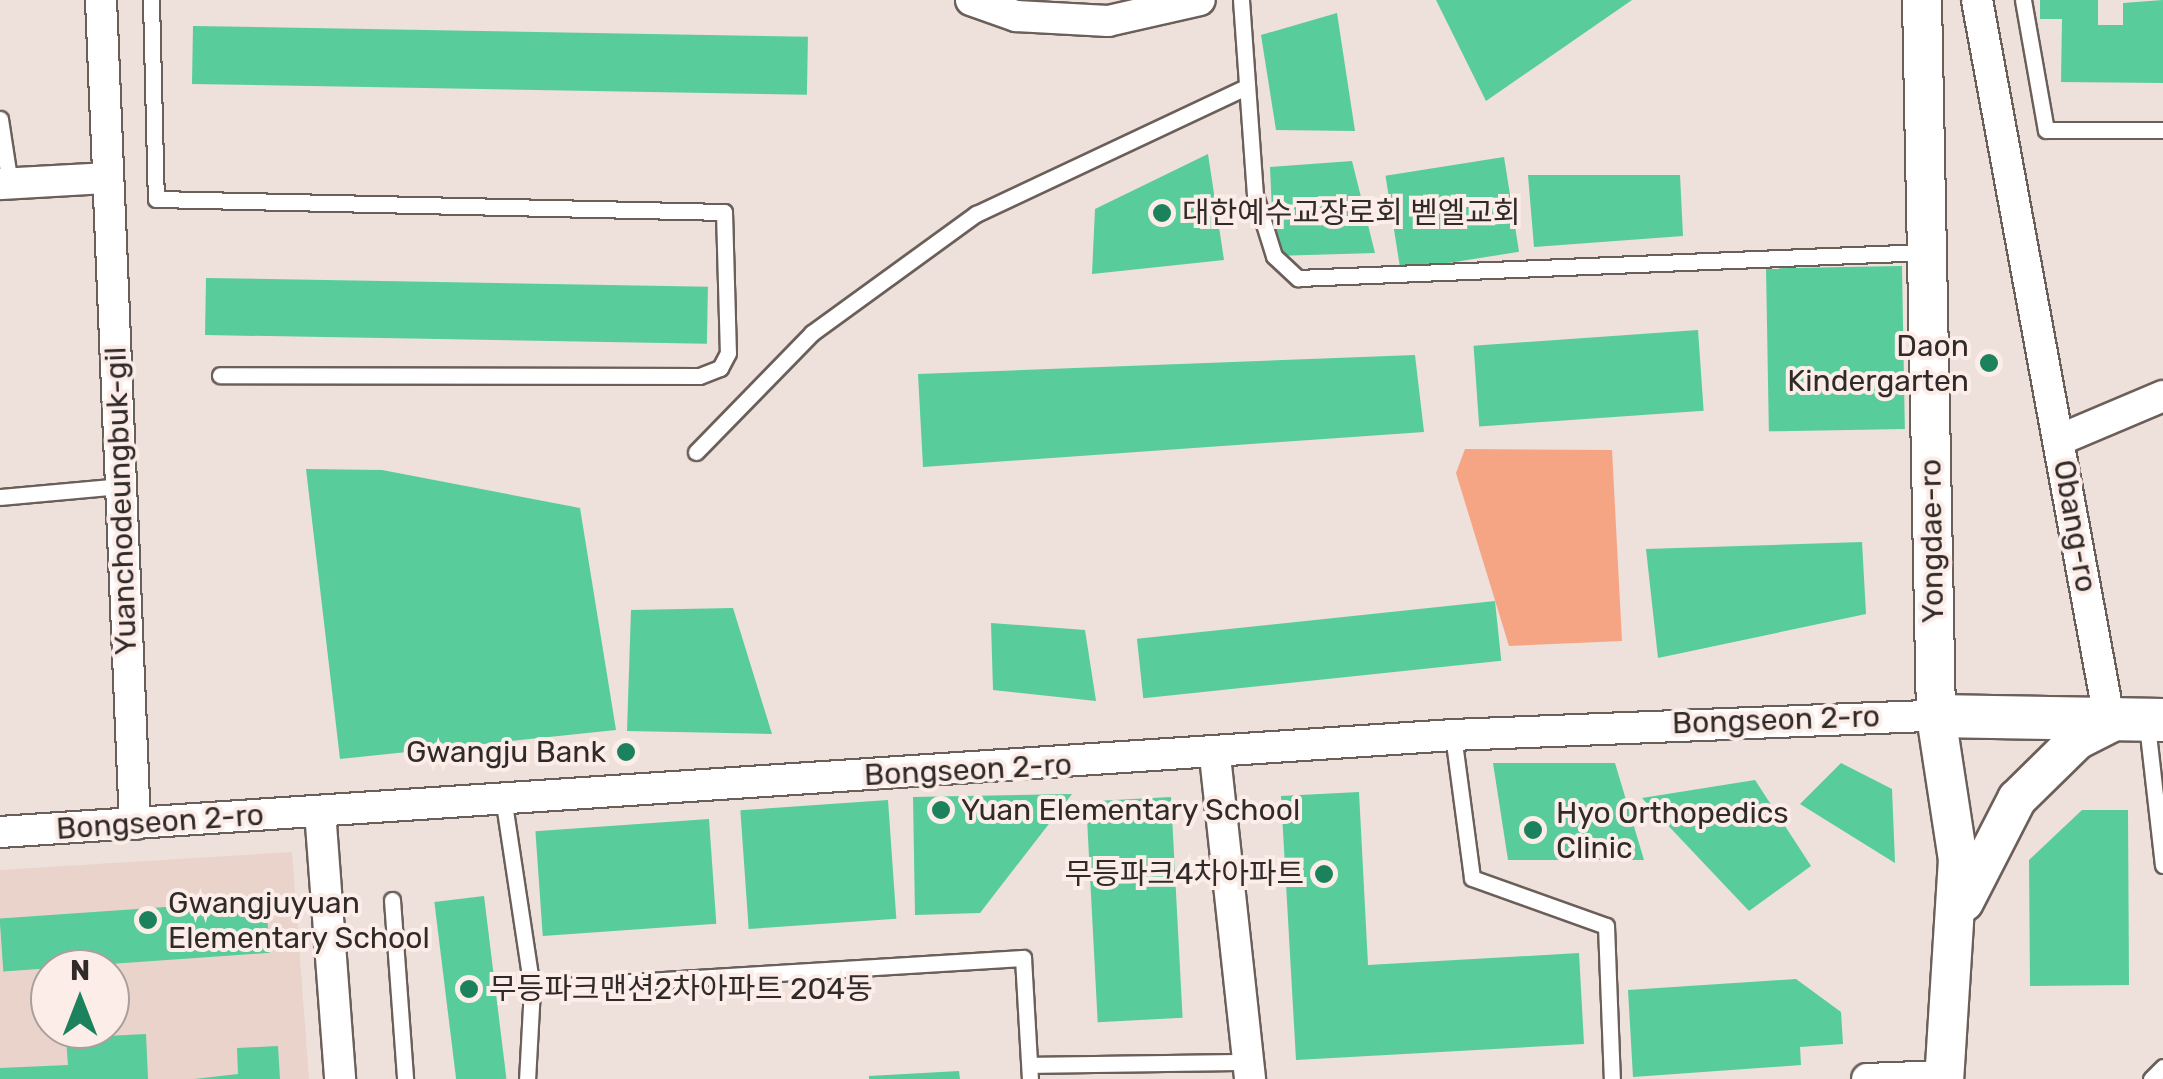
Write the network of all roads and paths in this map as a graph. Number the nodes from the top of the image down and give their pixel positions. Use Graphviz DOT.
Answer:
graph roads {
  1 [pos="101,0"];
  2 [pos="151,0"];
  3 [pos="971,0"];
  4 [pos="1200,0"];
  5 [pos="1242,0"];
  6 [pos="1922,0"];
  7 [pos="1977,0"];
  8 [pos="2023,0"];
  9 [pos="1246,86"];
  10 [pos="0,119"];
  11 [pos="2163,130"];
  12 [pos="108,178"];
  13 [pos="5,184"];
  14 [pos="1926,252"];
  15 [pos="220,374"];
  16 [pos="2163,396"];
  17 [pos="2059,440"];
  18 [pos="696,452"];
  19 [pos="120,486"];
  20 [pos="0,497"];
  21 [pos="1936,716"];
  22 [pos="2140,721"];
  23 [pos="1453,735"];
  24 [pos="1215,756"];
  25 [pos="503,797"];
  26 [pos="320,811"];
  27 [pos="135,824"];
  28 [pos="0,832"];
  29 [pos="2160,833"];
  30 [pos="2163,865"];
  31 [pos="392,900"];
  32 [pos="1954,923"];
  33 [pos="532,988"];
  34 [pos="2163,1067"];
  35 [pos="1249,1070"];
  36 [pos="1030,1072"];
  37 [pos="1944,1078"];
  38 [pos="340,1079"];
  39 [pos="405,1079"];
  40 [pos="527,1079"];
  41 [pos="1612,1079"];
  42 [pos="1867,1079"];
  43 [pos="2151,1079"];
  1 -- 12 [label="street, Yuanchodeungbuk-gil"];
  2 -- 15 [label="lane"];
  3 -- 4 [label="street"];
  5 -- 9 [label="lane"];
  6 -- 14 [label="street, Yongdae-ro"];
  7 -- 17 [label="street"];
  8 -- 11 [label="lane"];
  9 -- 14 [label="lane"];
  9 -- 18 [label="lane"];
  10 -- 13 [label="lane"];
  12 -- 13 [label="street"];
  12 -- 19 [label="street, Yuanchodeungbuk-gil"];
  14 -- 21 [label="street, Yongdae-ro"];
  16 -- 17 [label="street, Obang-ro"];
  17 -- 22 [label="street, Obang-ro"];
  19 -- 20 [label="lane"];
  19 -- 27 [label="street, Yuanchodeungbuk-gil"];
  21 -- 22 [label="main road"];
  21 -- 23 [label="street, Bongseon 2-ro"];
  21 -- 32 [label="street, Yongdae-ro"];
  22 -- 29 [label="lane"];
  22 -- 32 [label="street"];
  23 -- 24 [label="street, Bongseon 2-ro"];
  23 -- 41 [label="lane"];
  24 -- 25 [label="street, Bongseon 2-ro"];
  24 -- 35 [label="street"];
  25 -- 26 [label="street, Bongseon 2-ro"];
  25 -- 33 [label="lane"];
  26 -- 27 [label="street, Bongseon 2-ro"];
  26 -- 38 [label="street"];
  27 -- 28 [label="street, Bongseon 2-ro"];
  29 -- 30 [label="lane"];
  31 -- 39 [label="lane"];
  32 -- 37 [label="street, Yongdae-ro"];
  33 -- 36 [label="lane"];
  33 -- 40 [label="lane"];
  34 -- 43 [label="lane"];
  35 -- 36 [label="lane"];
  37 -- 42 [label="street"];
}
